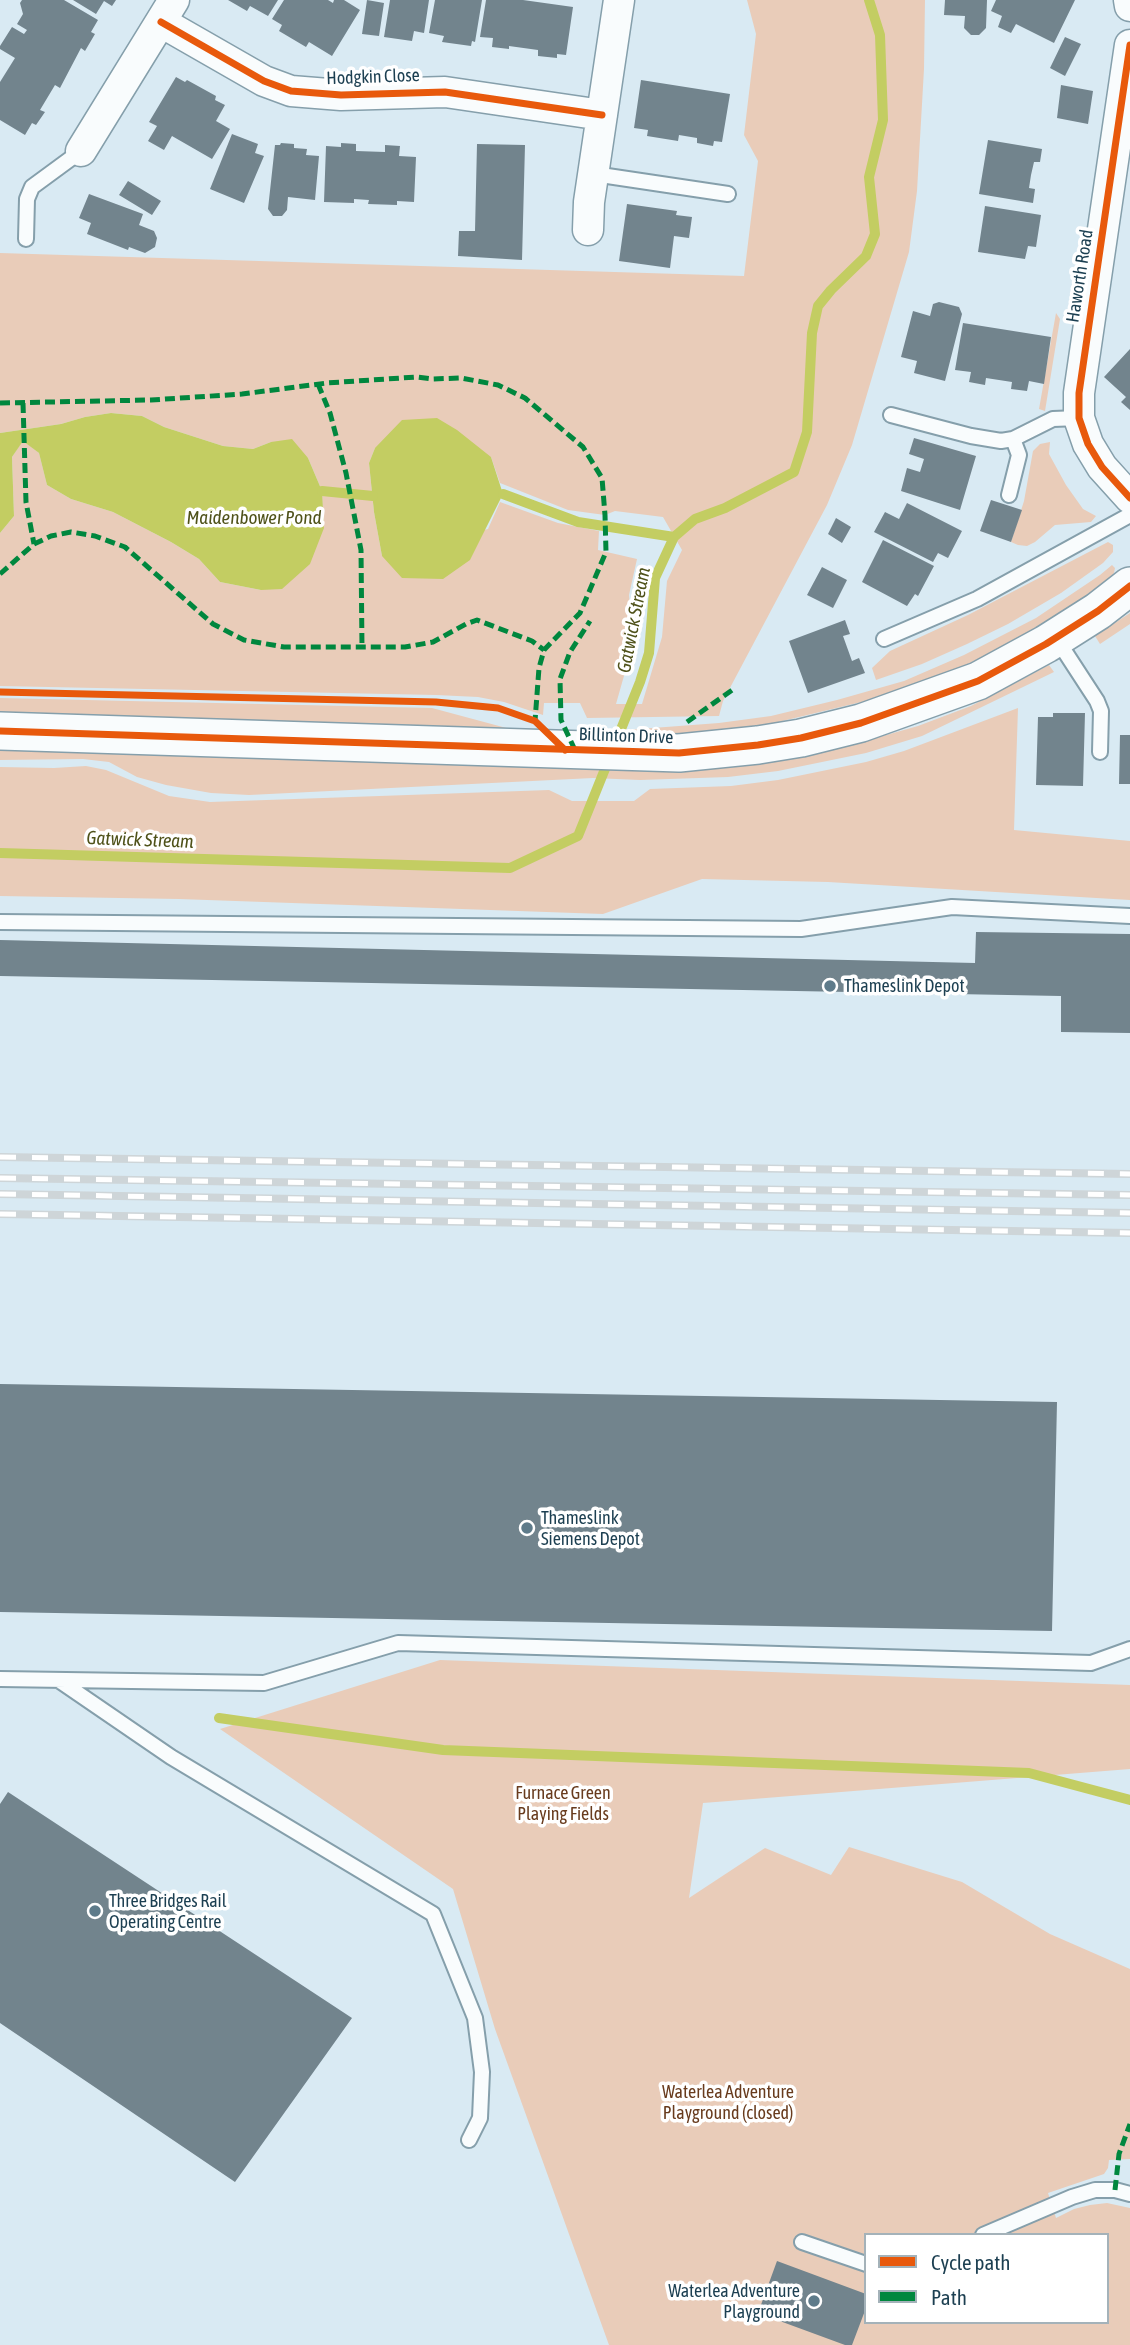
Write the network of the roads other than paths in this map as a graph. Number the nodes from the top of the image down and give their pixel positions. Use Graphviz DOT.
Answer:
graph roads {
  1 [pos="619,0"];
  2 [pos="1129,0"];
  3 [pos="1130,6"];
  4 [pos="167,11"];
  5 [pos="1130,45"];
  6 [pos="602,115"];
  7 [pos="81,151"];
  8 [pos="1122,158"];
  9 [pos="594,174"];
  10 [pos="728,194"];
  11 [pos="588,230"];
  12 [pos="26,239"];
  13 [pos="891,415"];
  14 [pos="1079,418"];
  15 [pos="1013,439"];
  16 [pos="1009,495"];
  17 [pos="1130,498"];
  18 [pos="1130,515"];
  19 [pos="1130,586"];
  20 [pos="1056,638"];
  21 [pos="884,639"];
  22 [pos="0,731"];
  23 [pos="1100,752"];
  24 [pos="1130,916"];
  25 [pos="0,922"];
  26 [pos="1130,1649"];
  27 [pos="0,1679"];
  28 [pos="59,1680"];
  29 [pos="469,2140"];
  30 [pos="1130,2194"];
  31 [pos="989,2233"];
  32 [pos="802,2242"];
  33 [pos="864,2263"];
  1 -- 6 [label="street"];
  2 -- 3 [label="street"];
  4 -- 6 [label="street, Hodgkin Close"];
  4 -- 7 [label="street, Hodgkin Close"];
  5 -- 8 [label="street, Haworth Road"];
  6 -- 9 [label="street"];
  7 -- 12 [label="lane"];
  8 -- 14 [label="street, Haworth Road"];
  9 -- 10 [label="lane"];
  9 -- 11 [label="street"];
  13 -- 15 [label="lane"];
  14 -- 15 [label="lane"];
  14 -- 17 [label="street, Haworth Road"];
  15 -- 16 [label="lane"];
  18 -- 21 [label="lane"];
  19 -- 20 [label="street, Billinton Drive"];
  20 -- 22 [label="street, Billinton Drive"];
  20 -- 23 [label="lane"];
  24 -- 25 [label="lane"];
  26 -- 28 [label="lane"];
  27 -- 28 [label="lane"];
  28 -- 29 [label="lane"];
  30 -- 31 [label="lane"];
  32 -- 33 [label="lane"];
}
